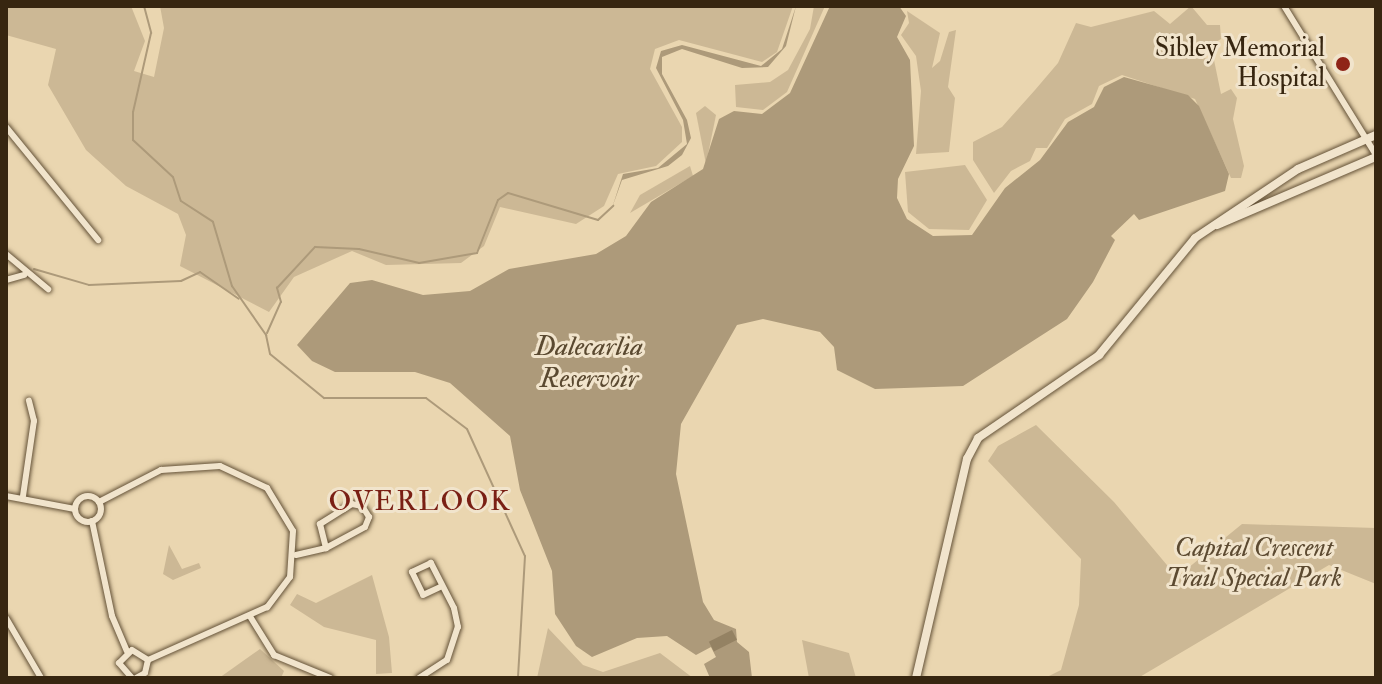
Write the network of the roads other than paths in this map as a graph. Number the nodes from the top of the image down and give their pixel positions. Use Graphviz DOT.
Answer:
graph roads {
  1 [pos="1284,6"];
  2 [pos="6,127"];
  3 [pos="1372,136"];
  4 [pos="1376,156"];
  5 [pos="1213,227"];
  6 [pos="98,240"];
  7 [pos="6,254"];
  8 [pos="24,275"];
  9 [pos="6,280"];
  10 [pos="48,289"];
  11 [pos="29,401"];
  12 [pos="6,496"];
  13 [pos="23,496"];
  14 [pos="99,502"];
  15 [pos="75,509"];
  16 [pos="92,521"];
  17 [pos="326,548"];
  18 [pos="296,555"];
  19 [pos="442,586"];
  20 [pos="6,618"];
  21 [pos="251,618"];
  22 [pos="127,651"];
  23 [pos="148,660"];
  24 [pos="122,673"];
  25 [pos="423,677"];
  26 [pos="41,678"];
  27 [pos="113,678"];
  28 [pos="134,678"];
  29 [pos="330,678"];
  30 [pos="916,678"];
  1 -- 3 [label="street"];
  2 -- 6 [label="street"];
  3 -- 4 [label="street"];
  3 -- 5 [label="main road"];
  4 -- 5 [label="main road"];
  5 -- 30 [label="main road"];
  7 -- 8 [label="street"];
  8 -- 9 [label="street"];
  8 -- 10 [label="street"];
  11 -- 13 [label="street"];
  12 -- 13 [label="street"];
  13 -- 15 [label="street"];
  14 -- 15 [label="street"];
  14 -- 16 [label="street"];
  14 -- 18 [label="street"];
  15 -- 16 [label="street"];
  16 -- 22 [label="street"];
  17 -- 17 [label="street"];
  17 -- 18 [label="street"];
  18 -- 21 [label="street"];
  19 -- 19 [label="street"];
  19 -- 25 [label="street"];
  20 -- 26 [label="street"];
  21 -- 23 [label="street"];
  21 -- 29 [label="street"];
  22 -- 23 [label="street"];
  22 -- 24 [label="street"];
  23 -- 28 [label="street"];
  24 -- 27 [label="street"];
  24 -- 28 [label="street"];
}
